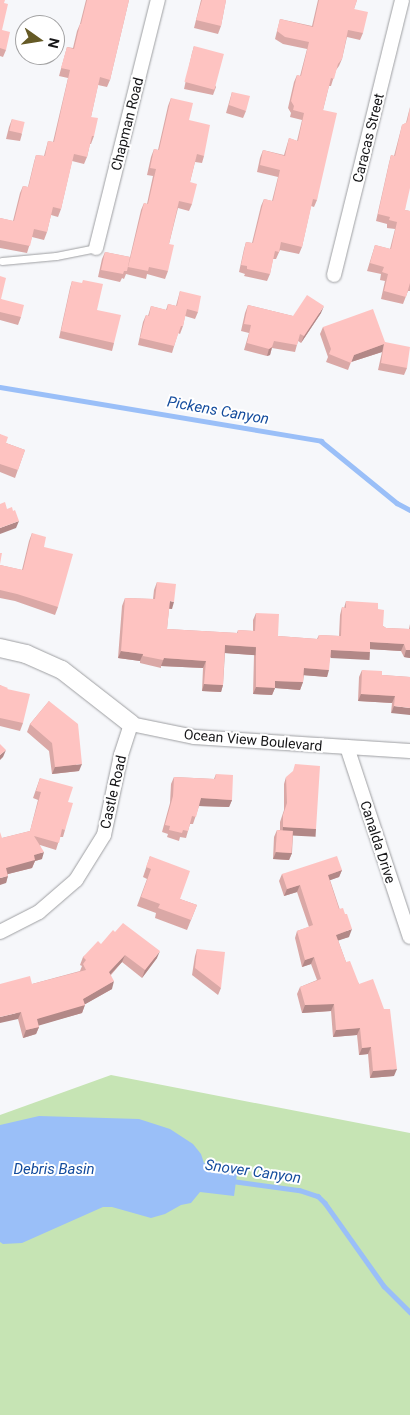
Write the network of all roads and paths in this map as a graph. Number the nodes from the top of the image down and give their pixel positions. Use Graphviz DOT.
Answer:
graph roads {
  1 [pos="158,0"];
  2 [pos="402,0"];
  3 [pos="96,248"];
  4 [pos="2,261"];
  5 [pos="334,275"];
  6 [pos="0,648"];
  7 [pos="131,724"];
  8 [pos="347,747"];
  9 [pos="410,751"];
  10 [pos="0,932"];
  11 [pos="410,936"];
  1 -- 3 [label="street, Chapman Road"];
  2 -- 5 [label="street, Caracas Street"];
  3 -- 4 [label="lane"];
  6 -- 7 [label="street, Ocean View Boulevard"];
  7 -- 8 [label="street, Ocean View Boulevard"];
  7 -- 10 [label="street, Castle Road"];
  8 -- 9 [label="street, Ocean View Boulevard"];
  8 -- 11 [label="street, Canalda Drive"];
}
